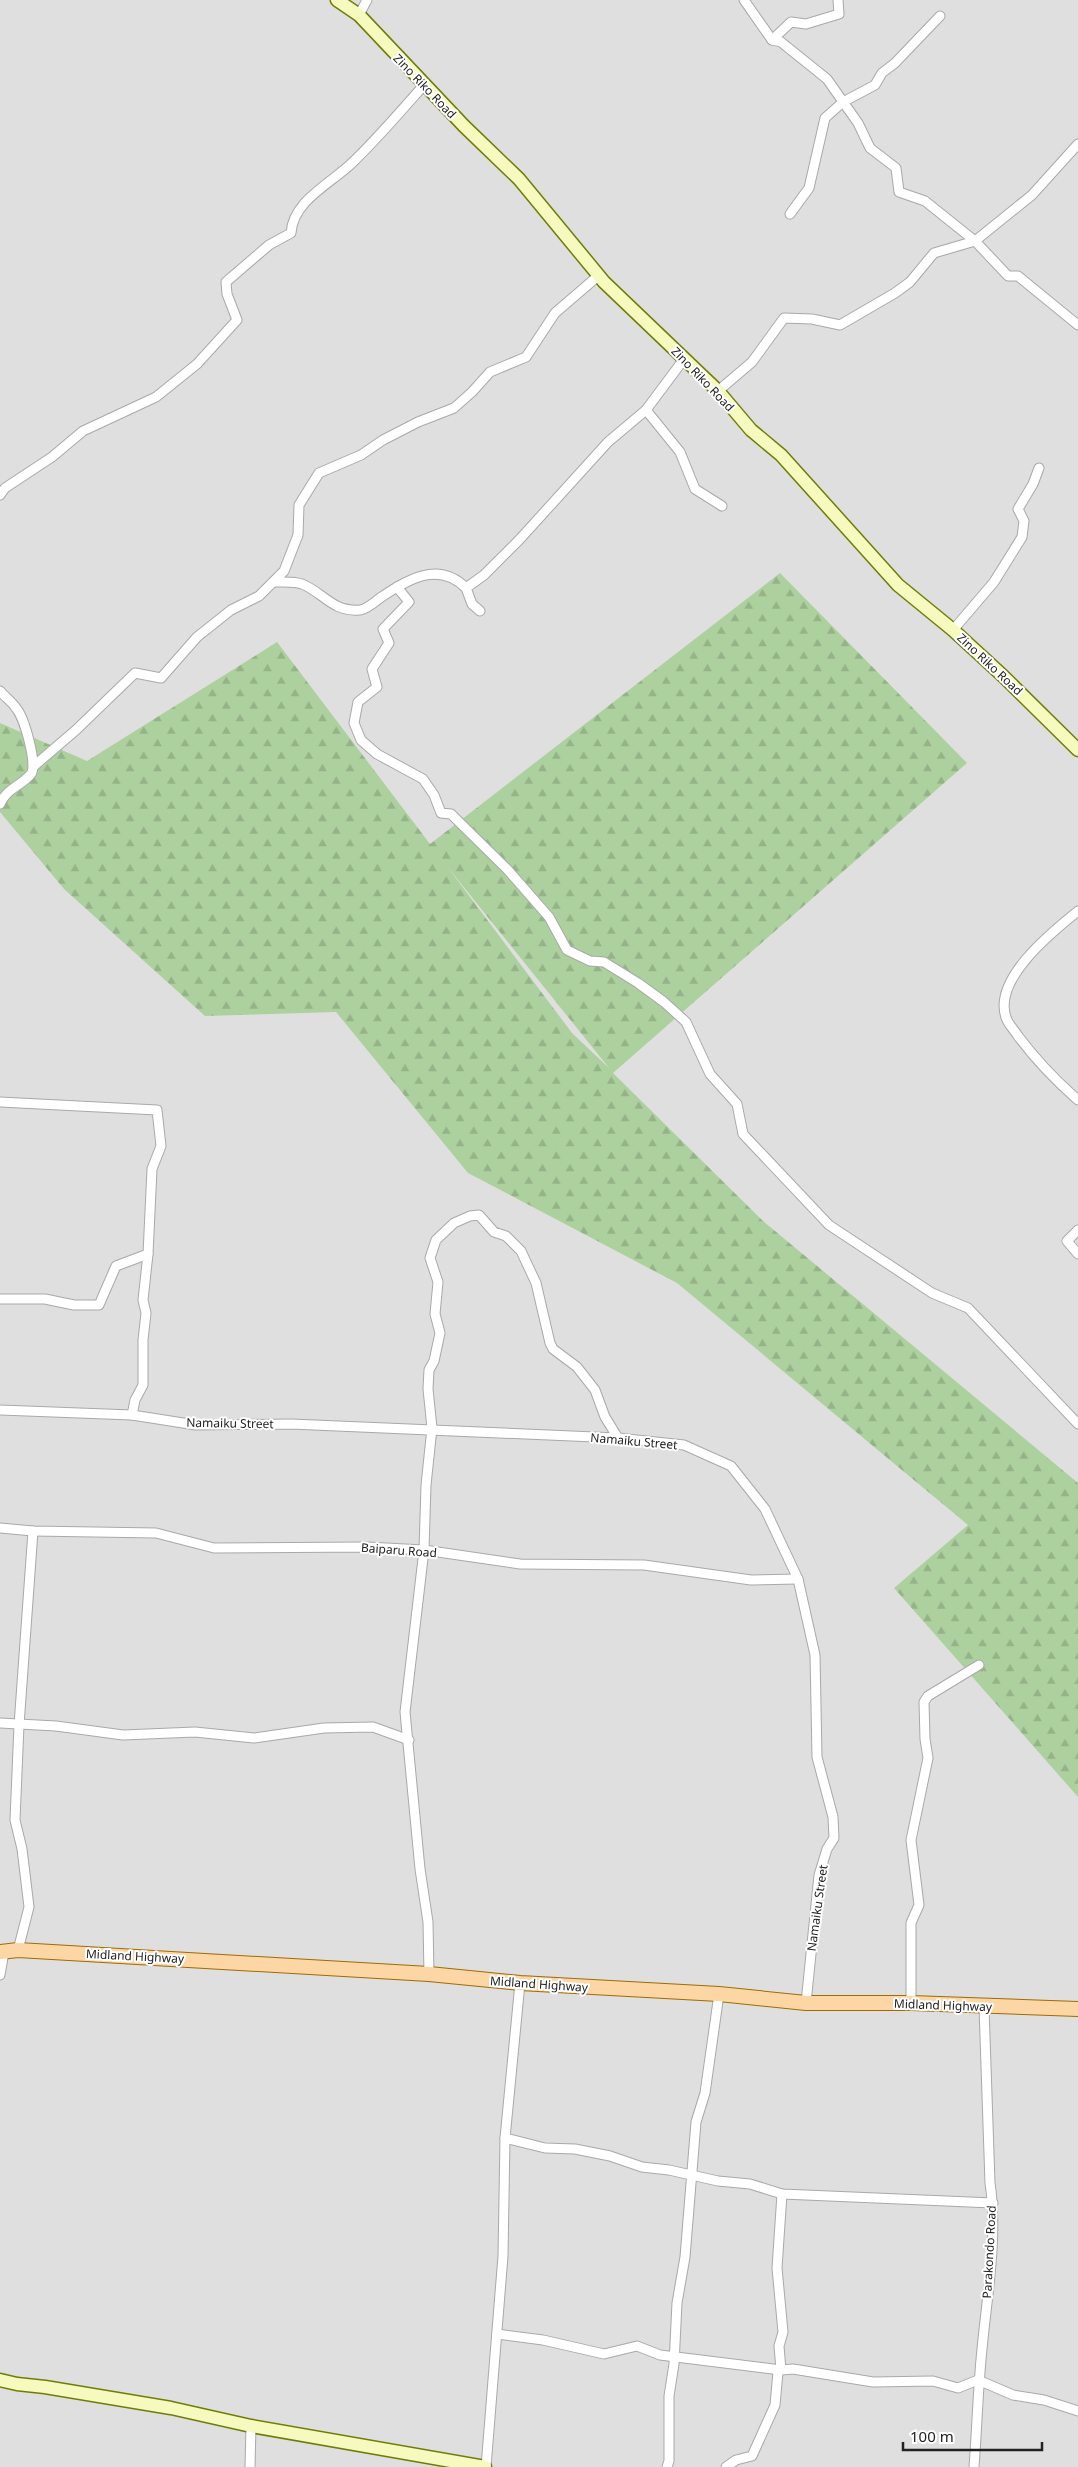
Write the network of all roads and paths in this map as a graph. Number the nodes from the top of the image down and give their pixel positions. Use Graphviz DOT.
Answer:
graph roads {
  1 [pos="337,0"];
  2 [pos="368,0"];
  3 [pos="744,0"];
  4 [pos="838,0"];
  5 [pos="359,15"];
  6 [pos="940,16"];
  7 [pos="772,40"];
  8 [pos="424,85"];
  9 [pos="843,102"];
  10 [pos="1078,144"];
  11 [pos="790,214"];
  12 [pos="975,241"];
  13 [pos="598,276"];
  14 [pos="1078,325"];
  15 [pos="684,358"];
  16 [pos="718,391"];
  17 [pos="646,410"];
  18 [pos="1039,468"];
  19 [pos="0,495"];
  20 [pos="722,506"];
  21 [pos="275,582"];
  22 [pos="397,587"];
  23 [pos="466,588"];
  24 [pos="480,611"];
  25 [pos="953,630"];
  26 [pos="0,691"];
  27 [pos="1078,750"];
  28 [pos="34,766"];
  29 [pos="0,804"];
  30 [pos="1078,911"];
  31 [pos="1078,1100"];
  32 [pos="0,1102"];
  33 [pos="1078,1230"];
  34 [pos="148,1254"];
  35 [pos="1078,1254"];
  36 [pos="0,1299"];
  37 [pos="0,1410"];
  38 [pos="132,1415"];
  39 [pos="1078,1424"];
  40 [pos="432,1428"];
  41 [pos="618,1438"];
  42 [pos="0,1528"];
  43 [pos="32,1531"];
  44 [pos="424,1550"];
  45 [pos="798,1579"];
  46 [pos="979,1665"];
  47 [pos="0,1723"];
  48 [pos="19,1725"];
  49 [pos="409,1740"];
  50 [pos="18,1950"];
  51 [pos="2,1952"];
  52 [pos="429,1974"];
  53 [pos="0,1975"];
  54 [pos="520,1983"];
  55 [pos="719,1994"];
  56 [pos="806,2003"];
  57 [pos="910,2003"];
  58 [pos="984,2007"];
  59 [pos="1078,2009"];
  60 [pos="505,2138"];
  61 [pos="692,2175"];
  62 [pos="782,2194"];
  63 [pos="993,2203"];
  64 [pos="497,2334"];
  65 [pos="674,2357"];
  66 [pos="781,2370"];
  67 [pos="0,2380"];
  68 [pos="978,2380"];
  69 [pos="1078,2411"];
  70 [pos="251,2426"];
  71 [pos="250,2467"];
  72 [pos="485,2467"];
  73 [pos="667,2467"];
  74 [pos="726,2467"];
  75 [pos="974,2467"];
  1 -- 5 [label="street, Zino Riko Road"];
  2 -- 5 [label="street"];
  3 -- 7 [label="street"];
  4 -- 7 [label="street"];
  5 -- 8 [label="street, Zino Riko Road"];
  6 -- 9 [label="street"];
  7 -- 9 [label="street"];
  8 -- 13 [label="street, Zino Riko Road"];
  8 -- 19 [label="street"];
  9 -- 11 [label="street"];
  9 -- 12 [label="street"];
  10 -- 12 [label="street"];
  12 -- 14 [label="street"];
  12 -- 16 [label="street"];
  13 -- 15 [label="street, Zino Riko Road"];
  13 -- 21 [label="street"];
  15 -- 16 [label="street, Zino Riko Road"];
  15 -- 17 [label="street"];
  16 -- 25 [label="street, Zino Riko Road"];
  17 -- 20 [label="street"];
  17 -- 23 [label="street"];
  18 -- 25 [label="street"];
  21 -- 22 [label="street"];
  21 -- 28 [label="street"];
  22 -- 23 [label="street"];
  22 -- 39 [label="street"];
  23 -- 24 [label="street"];
  25 -- 27 [label="street, Zino Riko Road"];
  26 -- 28 [label="street"];
  28 -- 29 [label="street"];
  30 -- 31 [label="street"];
  32 -- 34 [label="street"];
  33 -- 35 [label="street"];
  34 -- 36 [label="street"];
  34 -- 38 [label="street"];
  37 -- 38 [label="street, Namaiku Street"];
  38 -- 40 [label="street, Namaiku Street"];
  40 -- 41 [label="street, Namaiku Street"];
  40 -- 41 [label="street"];
  40 -- 44 [label="street"];
  41 -- 45 [label="street, Namaiku Street"];
  42 -- 43 [label="street, Baiparu Road"];
  43 -- 44 [label="street, Baiparu Road"];
  43 -- 48 [label="street"];
  44 -- 45 [label="street, Baiparu Road"];
  44 -- 49 [label="street"];
  45 -- 56 [label="street, Namaiku Street"];
  46 -- 57 [label="street"];
  47 -- 48 [label="street"];
  48 -- 49 [label="street"];
  48 -- 50 [label="street"];
  49 -- 52 [label="street"];
  50 -- 51 [label="main road, Midland Highway"];
  50 -- 52 [label="main road, Midland Highway"];
  51 -- 53 [label="street"];
  52 -- 54 [label="main road, Midland Highway"];
  54 -- 55 [label="main road, Midland Highway"];
  54 -- 60 [label="street"];
  55 -- 56 [label="main road, Midland Highway"];
  55 -- 61 [label="street"];
  56 -- 57 [label="main road, Midland Highway"];
  57 -- 58 [label="main road, Midland Highway"];
  58 -- 59 [label="main road, Midland Highway"];
  58 -- 63 [label="street, Parakondo Road"];
  60 -- 61 [label="street"];
  60 -- 64 [label="street"];
  61 -- 62 [label="street"];
  61 -- 65 [label="street"];
  62 -- 63 [label="street"];
  62 -- 66 [label="street"];
  63 -- 68 [label="street, Parakondo Road"];
  64 -- 65 [label="street"];
  64 -- 72 [label="street"];
  65 -- 66 [label="street"];
  65 -- 73 [label="street"];
  66 -- 68 [label="street"];
  66 -- 74 [label="street"];
  67 -- 70 [label="street"];
  68 -- 69 [label="street"];
  68 -- 75 [label="street, Parakondo Road"];
  70 -- 71 [label="street"];
  70 -- 72 [label="street"];
}
